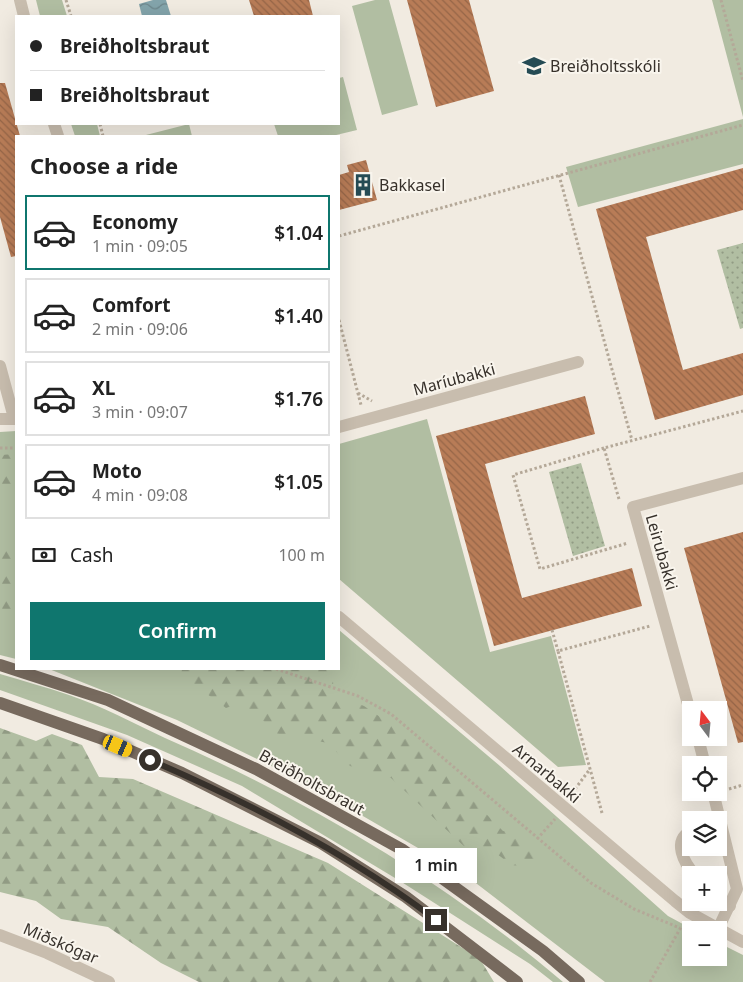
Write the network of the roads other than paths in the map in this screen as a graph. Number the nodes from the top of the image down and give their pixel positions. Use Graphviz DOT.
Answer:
graph roads {
  1 [pos="20,0"];
  2 [pos="24,15"];
  3 [pos="578,362"];
  4 [pos="0,366"];
  5 [pos="15,419"];
  6 [pos="0,420"];
  7 [pos="340,427"];
  8 [pos="743,478"];
  9 [pos="340,618"];
  10 [pos="0,665"];
  11 [pos="15,670"];
  12 [pos="15,670"];
  13 [pos="687,701"];
  14 [pos="0,703"];
  15 [pos="682,840"];
  16 [pos="727,853"];
  17 [pos="682,854"];
  18 [pos="727,904"];
  19 [pos="730,906"];
  20 [pos="704,921"];
  21 [pos="722,921"];
  22 [pos="727,934"];
  23 [pos="0,935"];
  24 [pos="743,942"];
  25 [pos="109,982"];
  26 [pos="517,982"];
  27 [pos="579,982"];
  1 -- 2 [label="street"];
  3 -- 7 [label="street, Maríubakki"];
  4 -- 5 [label="street"];
  5 -- 6 [label="street"];
  8 -- 13 [label="street, Leirubakki"];
  9 -- 20 [label="street, Arnarbakki"];
  10 -- 12 [label="main road, Breiðholtsbraut"];
  11 -- 27 [label="main road, Breiðholtsbraut"];
  14 -- 26 [label="main road"];
  15 -- 17 [label="street"];
  16 -- 19 [label="street"];
  18 -- 19 [label="street"];
  19 -- 21 [label="street"];
  22 -- 24 [label="street, Arnarbakki"];
  23 -- 25 [label="street, Miðskógar"];
}
